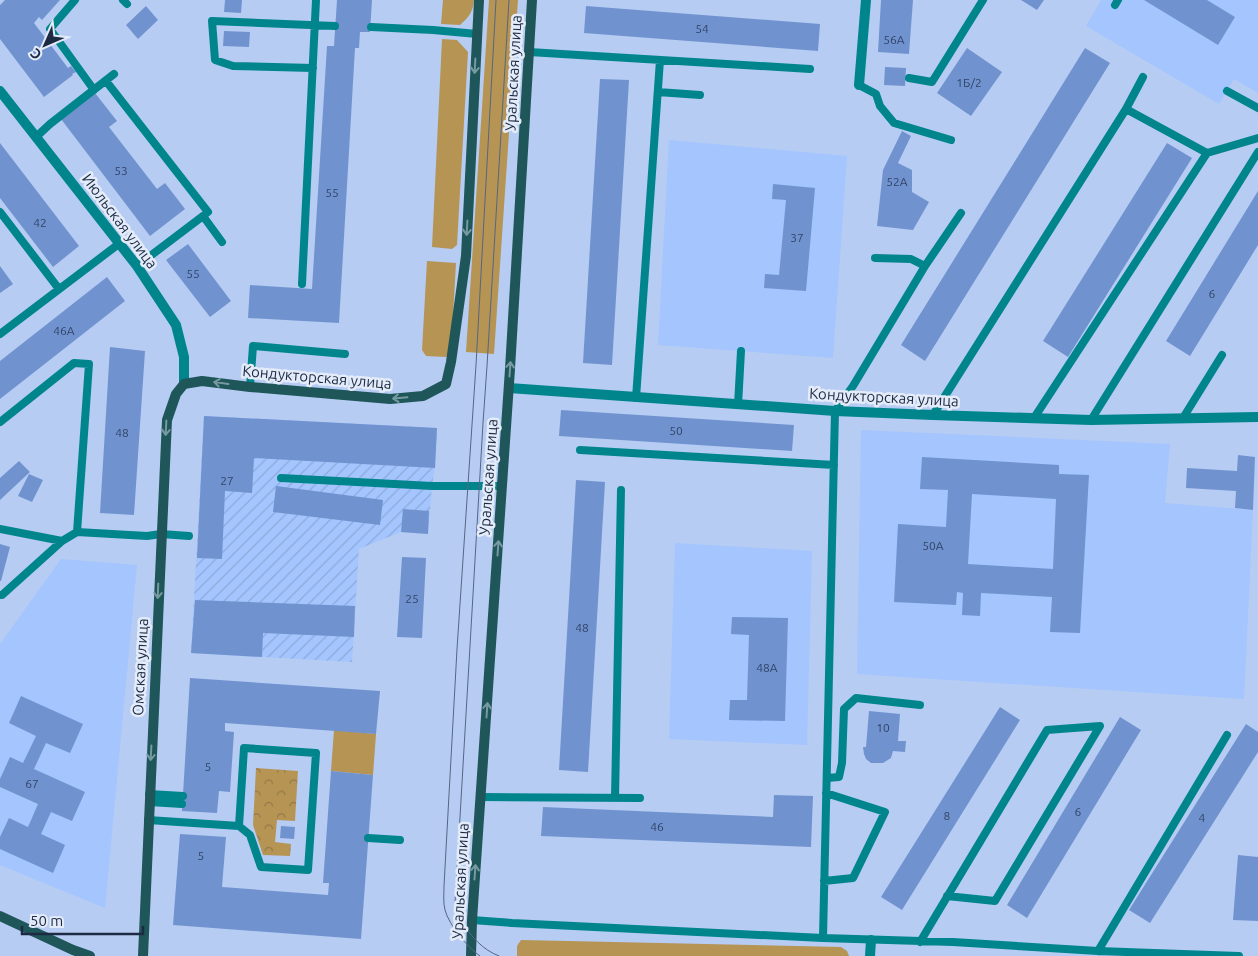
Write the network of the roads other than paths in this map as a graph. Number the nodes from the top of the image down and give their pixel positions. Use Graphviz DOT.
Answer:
graph roads {
  1 [pos="75,0"];
  2 [pos="316,0"];
  3 [pos="479,0"];
  4 [pos="532,0"];
  5 [pos="866,0"];
  6 [pos="983,0"];
  7 [pos="315,24"];
  8 [pos="335,26"];
  9 [pos="371,27"];
  10 [pos="477,34"];
  11 [pos="529,52"];
  12 [pos="660,60"];
  13 [pos="313,68"];
  14 [pos="810,69"];
  15 [pos="114,74"];
  16 [pos="1143,77"];
  17 [pos="909,78"];
  18 [pos="106,80"];
  19 [pos="859,85"];
  20 [pos="94,90"];
  21 [pos="1227,90"];
  22 [pos="0,91"];
  23 [pos="658,92"];
  24 [pos="700,96"];
  25 [pos="1258,108"];
  26 [pos="1126,109"];
  27 [pos="36,137"];
  28 [pos="1258,138"];
  29 [pos="951,140"];
  30 [pos="1258,152"];
  31 [pos="1207,153"];
  32 [pos="0,212"];
  33 [pos="961,213"];
  34 [pos="203,216"];
  35 [pos="222,242"];
  36 [pos="120,243"];
  37 [pos="875,258"];
  38 [pos="137,266"];
  39 [pos="925,266"];
  40 [pos="302,284"];
  41 [pos="59,289"];
  42 [pos="0,334"];
  43 [pos="741,351"];
  44 [pos="345,354"];
  45 [pos="1222,356"];
  46 [pos="184,384"];
  47 [pos="250,387"];
  48 [pos="509,388"];
  49 [pos="636,398"];
  50 [pos="738,405"];
  51 [pos="835,411"];
  52 [pos="933,415"];
  53 [pos="1258,417"];
  54 [pos="1034,418"];
  55 [pos="1184,418"];
  56 [pos="1091,420"];
  57 [pos="0,422"];
  58 [pos="580,450"];
  59 [pos="834,465"];
  60 [pos="281,478"];
  61 [pos="502,486"];
  62 [pos="621,490"];
  63 [pos="0,529"];
  64 [pos="77,532"];
  65 [pos="161,534"];
  66 [pos="189,536"];
  67 [pos="62,541"];
  68 [pos="0,595"];
  69 [pos="920,705"];
  70 [pos="1227,735"];
  71 [pos="827,778"];
  72 [pos="826,793"];
  73 [pos="481,797"];
  74 [pos="149,798"];
  75 [pos="615,798"];
  76 [pos="640,798"];
  77 [pos="182,800"];
  78 [pos="148,820"];
  79 [pos="239,826"];
  80 [pos="368,838"];
  81 [pos="400,840"];
  82 [pos="824,881"];
  83 [pos="947,896"];
  84 [pos="0,916"];
  85 [pos="472,920"];
  86 [pos="823,938"];
  87 [pos="871,940"];
  88 [pos="920,942"];
  89 [pos="1098,950"];
  90 [pos="90,956"];
  91 [pos="143,956"];
  92 [pos="471,956"];
  93 [pos="870,956"];
  94 [pos="1239,956"];
  1 -- 20 [label="lane"];
  2 -- 7 [label="lane"];
  3 -- 10 [label="main road"];
  4 -- 11 [label="main road, Уральская улица"];
  5 -- 19 [label="street"];
  6 -- 17 [label="lane"];
  7 -- 8 [label="lane"];
  7 -- 13 [label="lane"];
  7 -- 13 [label="lane"];
  9 -- 10 [label="lane"];
  10 -- 47 [label="main road, Кондукторская улица, one-way"];
  11 -- 12 [label="lane"];
  48 -- 11 [label="main road, Уральская улица, one-way"];
  12 -- 14 [label="lane"];
  12 -- 23 [label="lane"];
  13 -- 40 [label="lane"];
  15 -- 18 [label="lane"];
  16 -- 26 [label="lane"];
  18 -- 20 [label="lane"];
  18 -- 34 [label="lane"];
  19 -- 29 [label="lane"];
  20 -- 27 [label="lane"];
  21 -- 25 [label="lane"];
  22 -- 27 [label="street, Июльская улица"];
  23 -- 24 [label="lane"];
  23 -- 49 [label="lane"];
  26 -- 31 [label="lane"];
  26 -- 52 [label="lane"];
  27 -- 36 [label="street, Июльская улица"];
  28 -- 31 [label="lane"];
  30 -- 56 [label="lane"];
  31 -- 54 [label="lane"];
  32 -- 41 [label="lane"];
  33 -- 39 [label="lane"];
  34 -- 35 [label="lane"];
  34 -- 38 [label="lane"];
  36 -- 38 [label="street, Июльская улица"];
  36 -- 41 [label="lane"];
  37 -- 39 [label="lane"];
  38 -- 46 [label="street, Июльская улица"];
  39 -- 51 [label="lane"];
  41 -- 42 [label="lane"];
  43 -- 50 [label="lane"];
  44 -- 47 [label="lane"];
  45 -- 55 [label="lane"];
  47 -- 46 [label="main road, Кондукторская улица, one-way"];
  46 -- 65 [label="main road, Омская улица, one-way"];
  48 -- 49 [label="street, Кондукторская улица"];
  48 -- 61 [label="main road, Уральская улица"];
  49 -- 50 [label="street, Кондукторская улица"];
  50 -- 51 [label="street, Кондукторская улица"];
  51 -- 52 [label="street, Кондукторская улица"];
  51 -- 59 [label="lane"];
  52 -- 54 [label="street, Кондукторская улица"];
  53 -- 55 [label="street, Кондукторская улица"];
  54 -- 56 [label="street, Кондукторская улица"];
  55 -- 56 [label="street, Кондукторская улица"];
  57 -- 64 [label="lane"];
  58 -- 59 [label="lane"];
  59 -- 71 [label="lane"];
  60 -- 61 [label="lane"];
  73 -- 61 [label="main road, Уральская улица, one-way"];
  62 -- 75 [label="lane"];
  63 -- 67 [label="lane"];
  64 -- 65 [label="lane"];
  64 -- 67 [label="lane"];
  65 -- 66 [label="lane"];
  65 -- 74 [label="main road, Омская улица, one-way"];
  67 -- 68 [label="lane"];
  69 -- 71 [label="lane"];
  70 -- 89 [label="lane"];
  71 -- 72 [label="lane"];
  72 -- 82 [label="lane"];
  72 -- 82 [label="lane"];
  73 -- 75 [label="lane"];
  85 -- 73 [label="main road, Уральская улица, one-way"];
  74 -- 77 [label="lane"];
  74 -- 78 [label="main road, Омская улица"];
  75 -- 76 [label="lane"];
  78 -- 79 [label="lane"];
  78 -- 91 [label="main road, Омская улица"];
  79 -- 79 [label="lane"];
  80 -- 81 [label="lane"];
  82 -- 86 [label="lane"];
  83 -- 83 [label="lane"];
  83 -- 88 [label="lane"];
  84 -- 90 [label="main road"];
  85 -- 86 [label="lane"];
  85 -- 92 [label="main road, Уральская улица"];
  86 -- 87 [label="lane"];
  87 -- 88 [label="lane"];
  87 -- 93 [label="street"];
  88 -- 89 [label="lane"];
  89 -- 94 [label="lane"];
}
